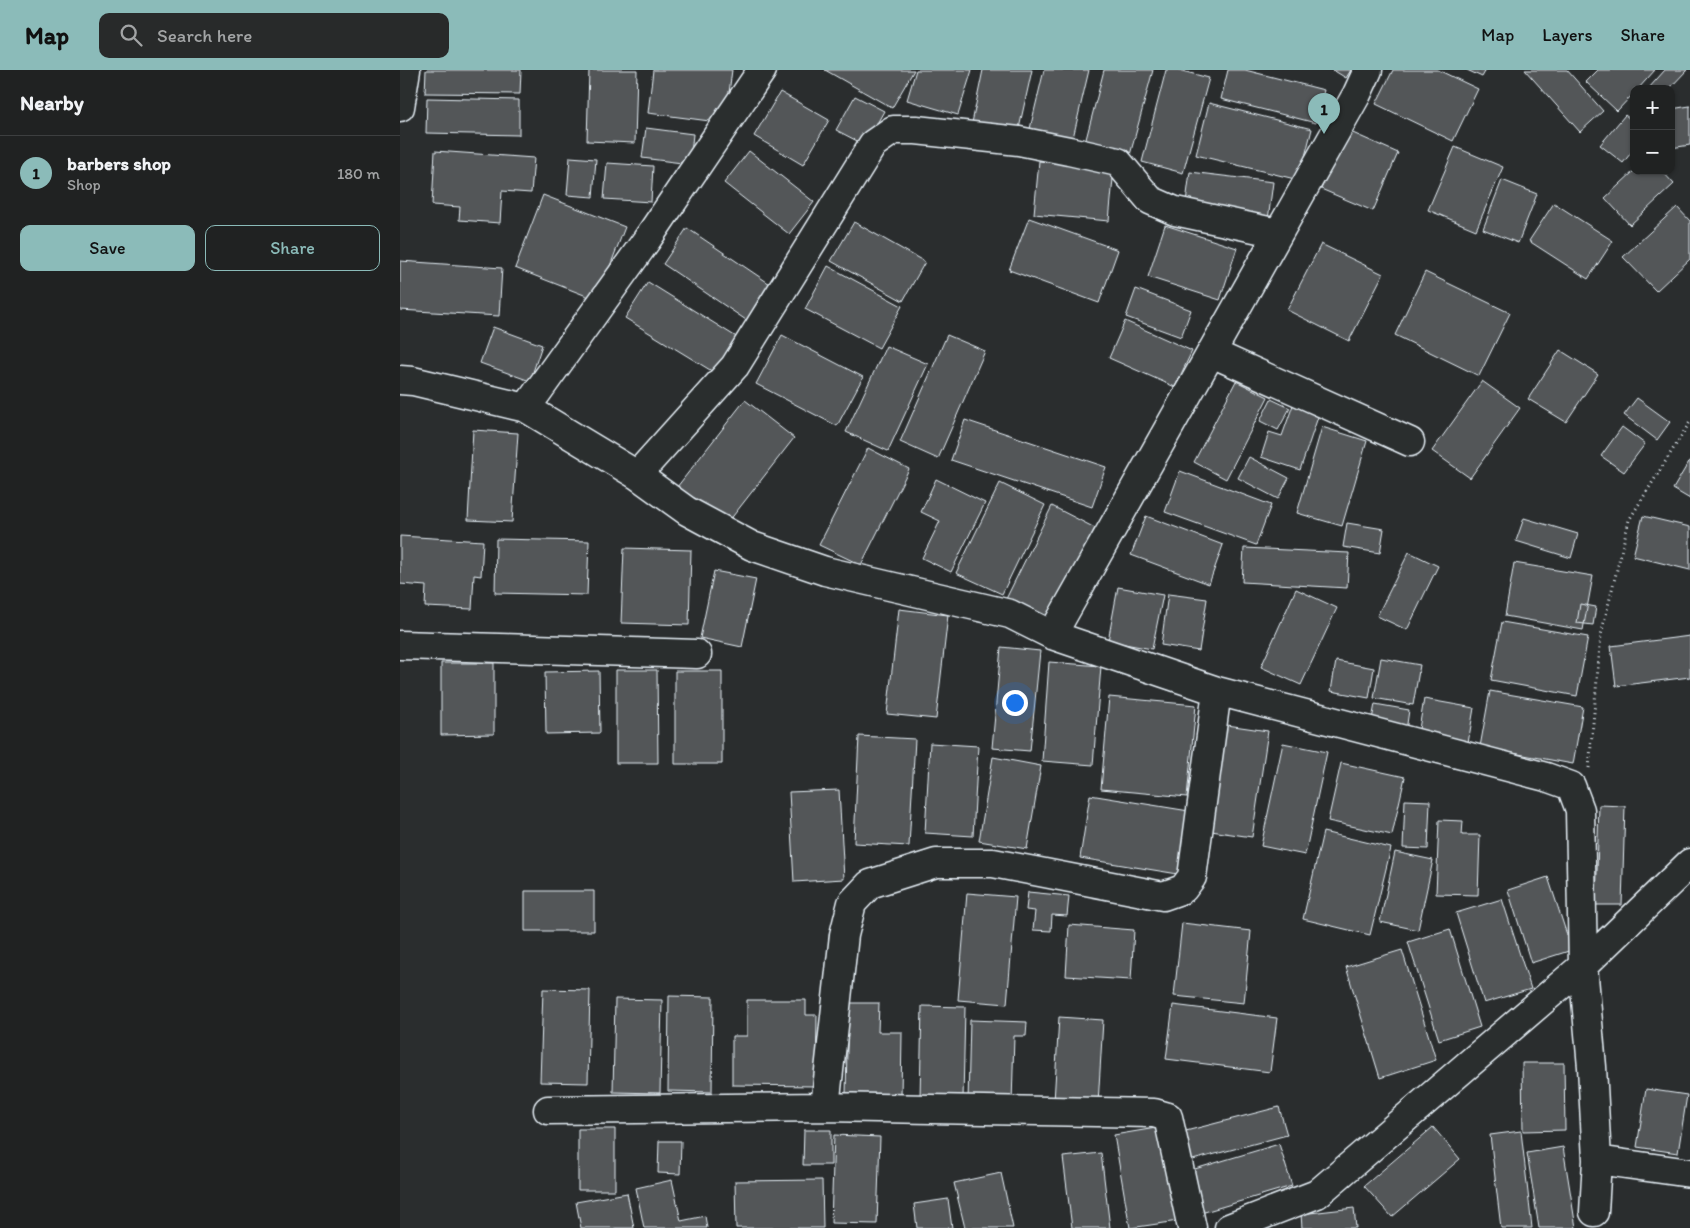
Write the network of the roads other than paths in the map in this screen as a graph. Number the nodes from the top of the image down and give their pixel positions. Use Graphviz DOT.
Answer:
graph roads {
  1 [pos="406,70"];
  2 [pos="762,70"];
  3 [pos="1368,70"];
  4 [pos="400,108"];
  5 [pos="1278,233"];
  6 [pos="1212,353"];
  7 [pos="400,380"];
  8 [pos="526,408"];
  9 [pos="1410,442"];
  10 [pos="637,475"];
  11 [pos="1052,635"];
  12 [pos="400,645"];
  13 [pos="697,654"];
  14 [pos="1217,692"];
  15 [pos="1690,863"];
  16 [pos="1583,966"];
  17 [pos="825,1107"];
  18 [pos="548,1110"];
  19 [pos="1597,1160"];
  20 [pos="1690,1174"];
  21 [pos="1594,1212"];
  22 [pos="1192,1228"];
  23 [pos="1228,1228"];
  1 -- 4 [label="street"];
  2 -- 8 [label="street"];
  3 -- 5 [label="street"];
  5 -- 6 [label="street"];
  5 -- 10 [label="street"];
  6 -- 9 [label="street"];
  6 -- 11 [label="street"];
  7 -- 8 [label="street"];
  8 -- 10 [label="street"];
  10 -- 11 [label="street"];
  11 -- 14 [label="street"];
  12 -- 13 [label="street"];
  14 -- 16 [label="street"];
  14 -- 17 [label="street"];
  15 -- 16 [label="street"];
  16 -- 19 [label="street"];
  16 -- 23 [label="street"];
  17 -- 18 [label="street"];
  17 -- 22 [label="street"];
  19 -- 20 [label="street"];
  19 -- 21 [label="street"];
}
